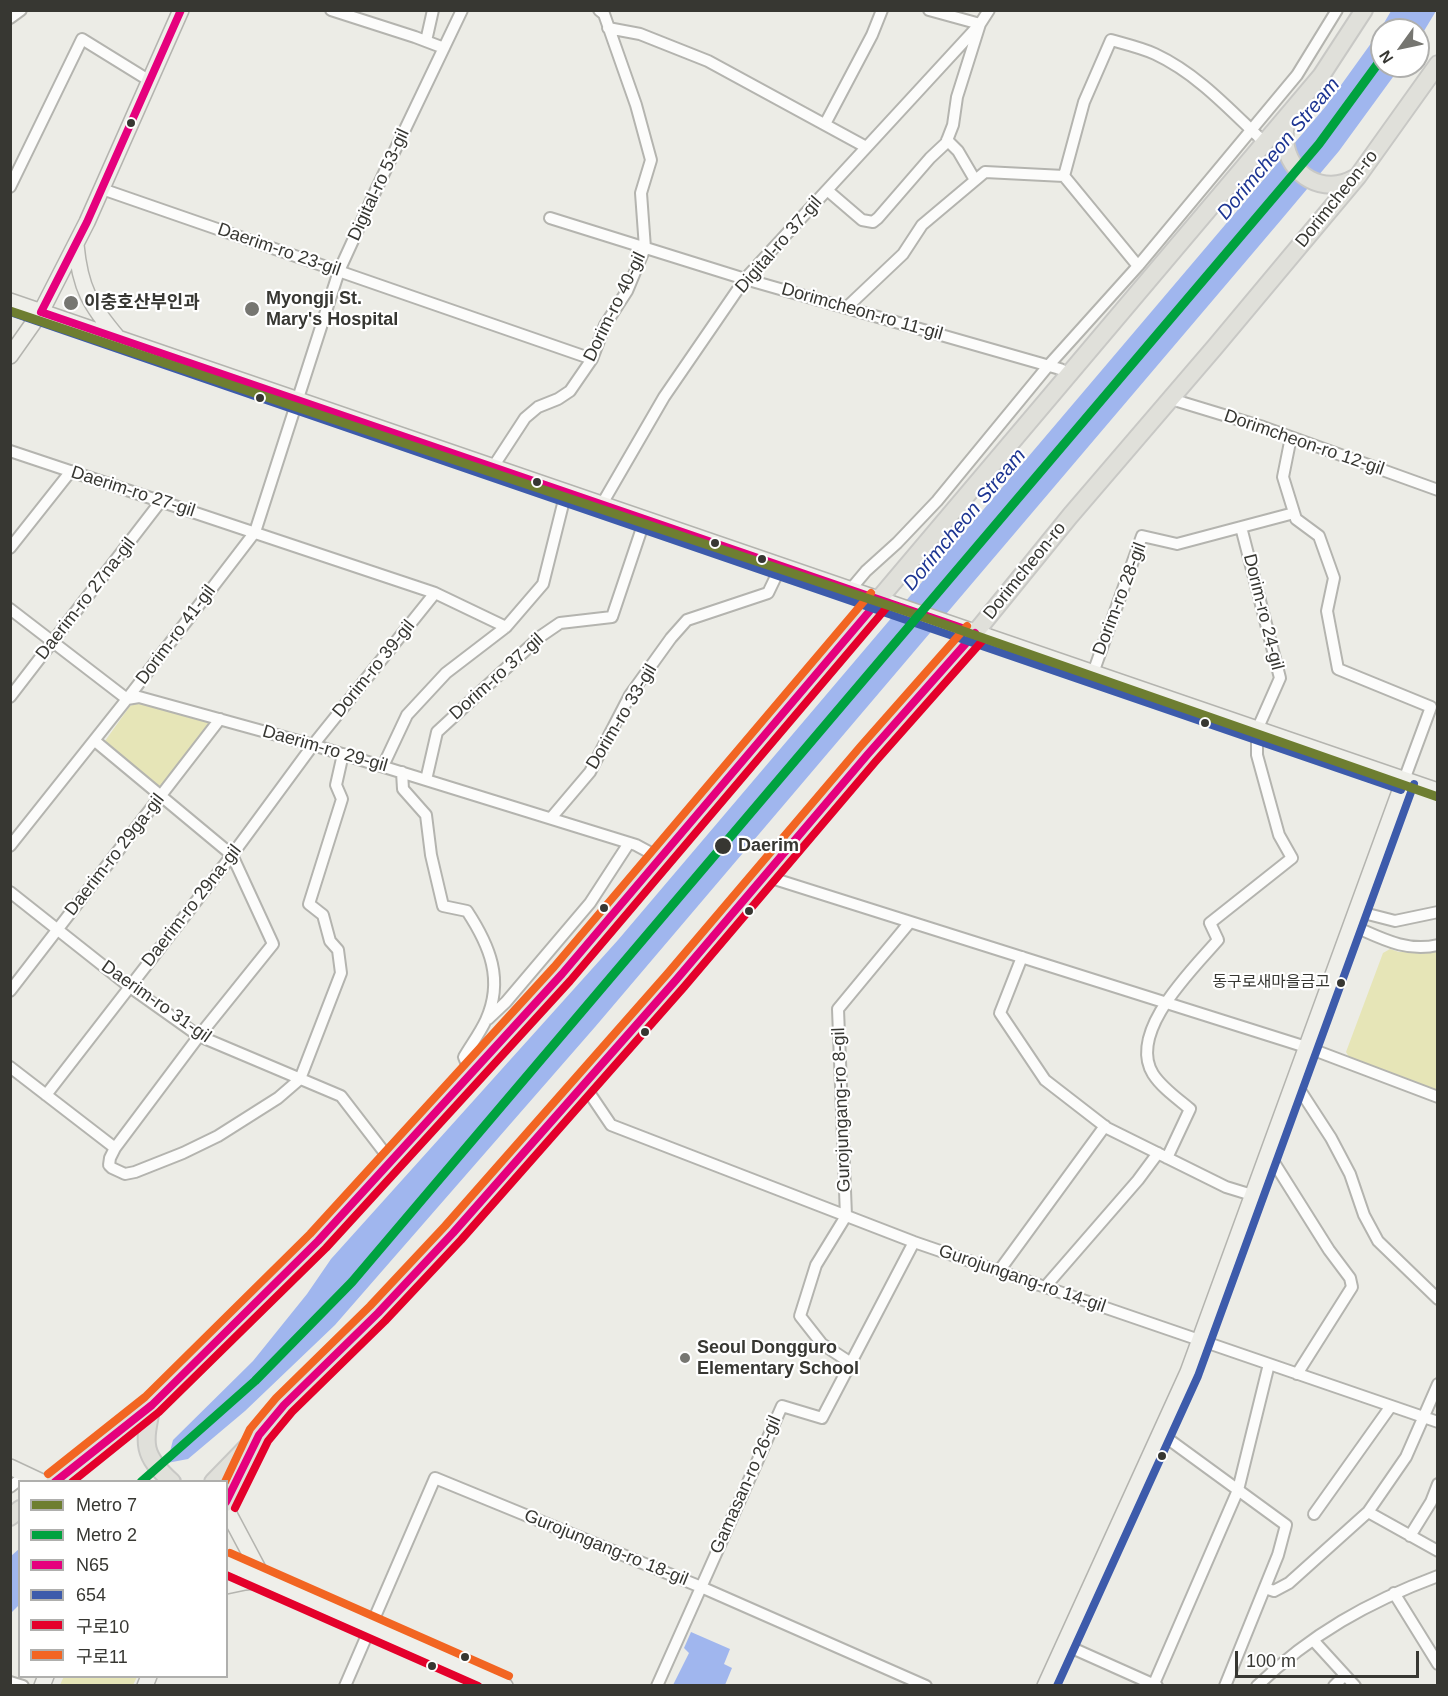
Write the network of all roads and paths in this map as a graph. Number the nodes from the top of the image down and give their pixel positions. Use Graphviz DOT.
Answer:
graph roads {
  1 [pos="21,10"];
  2 [pos="181,10"];
  3 [pos="331,10"];
  4 [pos="433,10"];
  5 [pos="462,10"];
  6 [pos="599,10"];
  7 [pos="882,10"];
  8 [pos="929,10"];
  9 [pos="989,10"];
  10 [pos="1337,10"];
  11 [pos="1364,10"];
  12 [pos="949,13"];
  13 [pos="10,18"];
  14 [pos="980,24"];
  15 [pos="608,28"];
  16 [pos="426,41"];
  17 [pos="444,48"];
  18 [pos="1437,64"];
  19 [pos="150,81"];
  20 [pos="1286,122"];
  21 [pos="825,124"];
  22 [pos="1250,129"];
  23 [pos="947,140"];
  24 [pos="1265,143"];
  25 [pos="866,147"];
  26 [pos="1064,176"];
  27 [pos="975,180"];
  28 [pos="1352,180"];
  29 [pos="10,187"];
  30 [pos="102,189"];
  31 [pos="827,190"];
  32 [pos="550,218"];
  33 [pos="76,244"];
  34 [pos="645,248"];
  35 [pos="1138,266"];
  36 [pos="339,271"];
  37 [pos="745,279"];
  38 [pos="10,301"];
  39 [pos="846,308"];
  40 [pos="41,312"];
  41 [pos="118,338"];
  42 [pos="10,356"];
  43 [pos="592,359"];
  44 [pos="1048,366"];
  45 [pos="1070,374"];
  46 [pos="1170,399"];
  47 [pos="299,400"];
  48 [pos="1291,437"];
  49 [pos="10,451"];
  50 [pos="493,467"];
  51 [pos="71,471"];
  52 [pos="1437,490"];
  53 [pos="567,492"];
  54 [pos="161,501"];
  55 [pos="602,504"];
  56 [pos="1294,513"];
  57 [pos="645,519"];
  58 [pos="1241,527"];
  59 [pos="255,532"];
  60 [pos="10,548"];
  61 [pos="781,566"];
  62 [pos="850,590"];
  63 [pos="435,593"];
  64 [pos="886,602"];
  65 [pos="10,609"];
  66 [pos="506,627"];
  67 [pos="970,631"];
  68 [pos="52,642"];
  69 [pos="1093,673"];
  70 [pos="10,697"];
  71 [pos="127,699"];
  72 [pos="220,719"];
  73 [pos="1257,730"];
  74 [pos="95,741"];
  75 [pos="313,745"];
  76 [pos="343,754"];
  77 [pos="383,766"];
  78 [pos="402,772"];
  79 [pos="426,780"];
  80 [pos="1404,780"];
  81 [pos="1437,791"];
  82 [pos="161,796"];
  83 [pos="551,818"];
  84 [pos="629,843"];
  85 [pos="10,846"];
  86 [pos="232,855"];
  87 [pos="660,858"];
  88 [pos="765,876"];
  89 [pos="10,892"];
  90 [pos="1437,912"];
  91 [pos="1354,918"];
  92 [pos="910,922"];
  93 [pos="58,930"];
  94 [pos="1437,945"];
  95 [pos="1022,957"];
  96 [pos="130,987"];
  97 [pos="10,991"];
  98 [pos="1164,1002"];
  99 [pos="485,1021"];
  100 [pos="199,1036"];
  101 [pos="1306,1047"];
  102 [pos="10,1067"];
  103 [pos="471,1074"];
  104 [pos="300,1079"];
  105 [pos="1294,1081"];
  106 [pos="584,1085"];
  107 [pos="46,1095"];
  108 [pos="1437,1096"];
  109 [pos="1105,1126"];
  110 [pos="115,1148"];
  111 [pos="1268,1153"];
  112 [pos="1163,1156"];
  113 [pos="391,1161"];
  114 [pos="1252,1195"];
  115 [pos="846,1216"];
  116 [pos="914,1242"];
  117 [pos="999,1271"];
  118 [pos="1045,1287"];
  119 [pos="1437,1299"];
  120 [pos="1199,1340"];
  121 [pos="851,1363"];
  122 [pos="1269,1364"];
  123 [pos="1297,1374"];
  124 [pos="1437,1384"];
  125 [pos="152,1405"];
  126 [pos="1390,1406"];
  127 [pos="1424,1417"];
  128 [pos="1437,1422"];
  129 [pos="1160,1433"];
  130 [pos="259,1435"];
  131 [pos="10,1467"];
  132 [pos="27,1474"];
  133 [pos="19,1480"];
  134 [pos="38,1480"];
  135 [pos="57,1480"];
  136 [pos="170,1480"];
  137 [pos="215,1480"];
  138 [pos="1437,1484"];
  139 [pos="1238,1490"];
  140 [pos="228,1499"];
  141 [pos="228,1510"];
  142 [pos="1368,1512"];
  143 [pos="1314,1514"];
  144 [pos="1410,1536"];
  145 [pos="1437,1551"];
  146 [pos="228,1564"];
  147 [pos="1437,1576"];
  148 [pos="264,1580"];
  149 [pos="228,1586"];
  150 [pos="701,1587"];
  151 [pos="1265,1588"];
  152 [pos="1394,1593"];
  153 [pos="371,1627"];
  154 [pos="1313,1640"];
  155 [pos="1063,1644"];
  156 [pos="1437,1664"];
  157 [pos="1345,1675"];
  158 [pos="10,1682"];
  159 [pos="1154,1685"];
  160 [pos="1257,1685"];
  161 [pos="23,1686"];
  162 [pos="345,1686"];
  163 [pos="505,1686"];
  164 [pos="657,1686"];
  165 [pos="926,1686"];
  166 [pos="1045,1686"];
  167 [pos="1225,1686"];
  168 [pos="1334,1686"];
  169 [pos="1355,1686"];
  1 -- 13 [label="street"];
  2 -- 19 [label="street"];
  3 -- 16 [label="street"];
  4 -- 16 [label="street"];
  5 -- 17 [label="street, Digital-ro 53-gil"];
  6 -- 15 [label="street, Dorim-ro 40-gil"];
  7 -- 21 [label="street"];
  8 -- 12 [label="street"];
  9 -- 14 [label="street, Digital-ro 37-gil"];
  10 -- 22 [label="street"];
  11 -- 20 [label="main road"];
  12 -- 14 [label="street"];
  14 -- 23 [label="street"];
  14 -- 25 [label="street, Digital-ro 37-gil"];
  15 -- 21 [label="street"];
  15 -- 34 [label="street, Dorim-ro 40-gil"];
  16 -- 17 [label="street"];
  17 -- 36 [label="street, Digital-ro 53-gil"];
  18 -- 28 [label="main road, Dorimcheon-ro"];
  19 -- 29 [label="street"];
  19 -- 30 [label="street"];
  20 -- 24 [label="main road"];
  20 -- 28 [label="main road"];
  21 -- 25 [label="street"];
  22 -- 24 [label="street"];
  22 -- 26 [label="street"];
  22 -- 35 [label="street"];
  23 -- 27 [label="street"];
  23 -- 31 [label="street"];
  24 -- 45 [label="main road"];
  25 -- 31 [label="street, Digital-ro 37-gil"];
  26 -- 27 [label="street"];
  26 -- 35 [label="street"];
  27 -- 39 [label="street"];
  28 -- 46 [label="main road, Dorimcheon-ro"];
  30 -- 33 [label="street"];
  30 -- 36 [label="street, Daerim-ro 23-gil"];
  31 -- 37 [label="street, Digital-ro 37-gil"];
  32 -- 34 [label="street, Dorimcheon-ro 11-gil"];
  33 -- 40 [label="street"];
  33 -- 41 [label="street"];
  34 -- 37 [label="street, Dorimcheon-ro 11-gil"];
  34 -- 43 [label="street, Dorim-ro 40-gil"];
  35 -- 44 [label="street"];
  36 -- 43 [label="street, Daerim-ro 23-gil"];
  36 -- 47 [label="street, Digital-ro 53-gil"];
  37 -- 39 [label="street, Dorimcheon-ro 11-gil"];
  37 -- 55 [label="street, Digital-ro 37-gil"];
  38 -- 40 [label="street"];
  39 -- 44 [label="street, Dorimcheon-ro 11-gil"];
  40 -- 41 [label="street"];
  40 -- 42 [label="street"];
  41 -- 47 [label="street"];
  43 -- 50 [label="street, Dorim-ro 40-gil"];
  44 -- 45 [label="street, Dorimcheon-ro 11-gil"];
  44 -- 62 [label="street"];
  45 -- 64 [label="main road"];
  46 -- 48 [label="street, Dorimcheon-ro 12-gil"];
  46 -- 67 [label="main road, Dorimcheon-ro"];
  47 -- 50 [label="street"];
  47 -- 59 [label="street, Dorim-ro 41-gil"];
  48 -- 52 [label="street, Dorimcheon-ro 12-gil"];
  48 -- 56 [label="street"];
  49 -- 51 [label="street, Daerim-ro 27-gil"];
  50 -- 53 [label="street"];
  51 -- 54 [label="street, Daerim-ro 27-gil"];
  51 -- 60 [label="street"];
  53 -- 55 [label="street"];
  53 -- 66 [label="street"];
  54 -- 59 [label="street, Daerim-ro 27-gil"];
  54 -- 68 [label="street, Daerim-ro 27na-gil"];
  55 -- 57 [label="street"];
  56 -- 58 [label="street, Dorim-ro 28-gil"];
  56 -- 80 [label="street"];
  57 -- 61 [label="street"];
  57 -- 79 [label="street, Dorim-ro 37-gil"];
  58 -- 69 [label="street, Dorim-ro 28-gil"];
  58 -- 73 [label="street, Dorim-ro 24-gil"];
  59 -- 63 [label="street"];
  59 -- 71 [label="street, Dorim-ro 41-gil"];
  61 -- 62 [label="street"];
  61 -- 83 [label="street, Dorim-ro 33-gil"];
  62 -- 64 [label="street"];
  63 -- 66 [label="street"];
  63 -- 75 [label="street, Dorim-ro 39-gil"];
  64 -- 67 [label="street"];
  64 -- 87 [label="main road"];
  65 -- 68 [label="street"];
  66 -- 77 [label="street"];
  67 -- 69 [label="street"];
  67 -- 88 [label="main road, Dorimcheon-ro"];
  68 -- 70 [label="street, Daerim-ro 27na-gil"];
  68 -- 71 [label="street"];
  69 -- 73 [label="street"];
  71 -- 72 [label="street, Daerim-ro 29-gil"];
  71 -- 74 [label="street, Dorim-ro 41-gil"];
  72 -- 75 [label="street, Daerim-ro 29-gil"];
  72 -- 82 [label="street, Daerim-ro 29ga-gil"];
  73 -- 80 [label="street"];
  73 -- 98 [label="street"];
  74 -- 82 [label="street"];
  74 -- 85 [label="street, Dorim-ro 41-gil"];
  75 -- 76 [label="street, Daerim-ro 29-gil"];
  75 -- 86 [label="street, Daerim-ro 29na-gil"];
  76 -- 77 [label="street, Daerim-ro 29-gil"];
  76 -- 104 [label="street"];
  77 -- 78 [label="street, Daerim-ro 29-gil"];
  78 -- 79 [label="street, Daerim-ro 29-gil"];
  78 -- 99 [label="street"];
  79 -- 83 [label="street, Daerim-ro 29-gil"];
  80 -- 81 [label="street"];
  80 -- 91 [label="street"];
  82 -- 86 [label="street"];
  82 -- 93 [label="street, Daerim-ro 29ga-gil"];
  83 -- 84 [label="street, Daerim-ro 29-gil"];
  84 -- 87 [label="street, Daerim-ro 29-gil"];
  84 -- 99 [label="street"];
  86 -- 96 [label="street, Daerim-ro 29na-gil"];
  86 -- 100 [label="street"];
  87 -- 103 [label="main road"];
  88 -- 92 [label="street"];
  88 -- 106 [label="main road, Dorimcheon-ro"];
  89 -- 93 [label="street, Daerim-ro 31-gil"];
  90 -- 91 [label="street"];
  91 -- 94 [label="street"];
  91 -- 101 [label="street"];
  92 -- 95 [label="street"];
  92 -- 115 [label="street, Gurojungang-ro 8-gil"];
  93 -- 96 [label="street, Daerim-ro 31-gil"];
  93 -- 97 [label="street, Daerim-ro 29ga-gil"];
  95 -- 98 [label="street"];
  95 -- 109 [label="street"];
  96 -- 100 [label="street, Daerim-ro 31-gil"];
  96 -- 107 [label="street, Daerim-ro 29na-gil"];
  98 -- 101 [label="street"];
  98 -- 112 [label="street"];
  99 -- 103 [label="street"];
  100 -- 104 [label="street, Daerim-ro 31-gil"];
  100 -- 110 [label="street"];
  101 -- 105 [label="street"];
  101 -- 108 [label="street"];
  102 -- 107 [label="street"];
  103 -- 113 [label="main road"];
  104 -- 110 [label="street"];
  104 -- 113 [label="street, Daerim-ro 31-gil"];
  105 -- 111 [label="street"];
  105 -- 119 [label="street"];
  106 -- 115 [label="street, Gurojungang-ro 14-gil"];
  106 -- 130 [label="main road, Dorimcheon-ro"];
  107 -- 110 [label="street"];
  109 -- 112 [label="street"];
  109 -- 117 [label="street"];
  111 -- 114 [label="street"];
  111 -- 123 [label="street"];
  112 -- 114 [label="street"];
  112 -- 118 [label="street"];
  113 -- 125 [label="main road"];
  114 -- 120 [label="street"];
  115 -- 116 [label="street, Gurojungang-ro 14-gil"];
  115 -- 121 [label="street"];
  116 -- 117 [label="street, Gurojungang-ro 14-gil"];
  116 -- 121 [label="street, Gamasan-ro 26-gil"];
  117 -- 118 [label="street, Gurojungang-ro 14-gil"];
  118 -- 120 [label="street, Gurojungang-ro 14-gil"];
  120 -- 122 [label="street, Gurojungang-ro 14-gil"];
  120 -- 129 [label="street"];
  121 -- 150 [label="street, Gamasan-ro 26-gil"];
  122 -- 123 [label="street, Gurojungang-ro 14-gil"];
  122 -- 139 [label="street"];
  123 -- 126 [label="street, Gurojungang-ro 14-gil"];
  124 -- 127 [label="street"];
  125 -- 135 [label="main road"];
  125 -- 136 [label="main road"];
  126 -- 127 [label="street, Gurojungang-ro 14-gil"];
  126 -- 143 [label="street"];
  127 -- 128 [label="street, Gurojungang-ro 14-gil"];
  127 -- 142 [label="street"];
  129 -- 139 [label="street"];
  129 -- 155 [label="street"];
  130 -- 137 [label="main road"];
  130 -- 140 [label="main road, Dorimcheon-ro"];
  131 -- 132 [label="street"];
  132 -- 133 [label="street"];
  132 -- 134 [label="street"];
  138 -- 144 [label="street"];
  139 -- 151 [label="street"];
  139 -- 159 [label="street"];
  141 -- 148 [label="street"];
  142 -- 144 [label="street"];
  142 -- 151 [label="street"];
  144 -- 145 [label="street"];
  146 -- 148 [label="street"];
  147 -- 152 [label="street"];
  148 -- 149 [label="street"];
  148 -- 153 [label="street"];
  150 -- 153 [label="street, Gurojungang-ro 18-gil"];
  150 -- 164 [label="street, Gamasan-ro 26-gil"];
  150 -- 165 [label="street, Gurojungang-ro 18-gil"];
  151 -- 167 [label="street"];
  152 -- 154 [label="street"];
  152 -- 156 [label="street"];
  153 -- 162 [label="street"];
  153 -- 163 [label="street"];
  154 -- 157 [label="street"];
  154 -- 160 [label="street"];
  155 -- 159 [label="street"];
  155 -- 166 [label="street"];
  157 -- 168 [label="street"];
  157 -- 169 [label="street"];
  158 -- 161 [label="street"];
}
